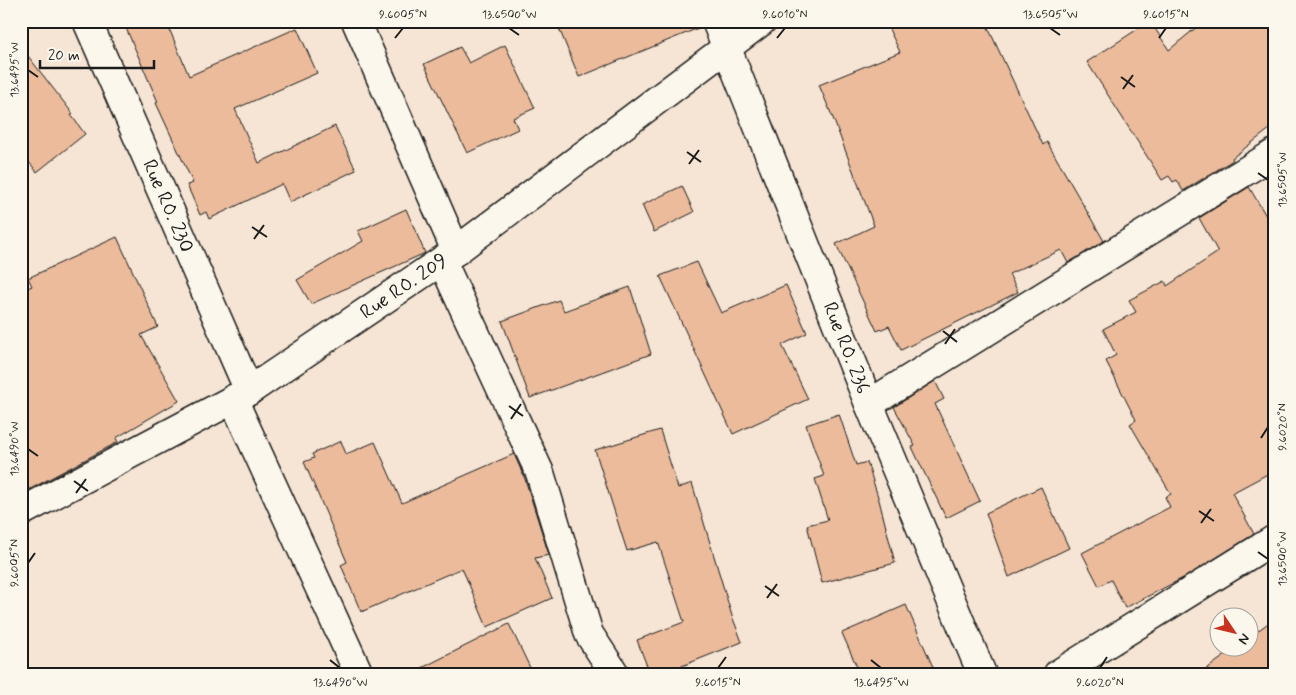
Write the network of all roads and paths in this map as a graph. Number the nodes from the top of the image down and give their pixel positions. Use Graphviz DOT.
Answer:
graph roads {
  1 [pos="87,21"];
  2 [pos="356,21"];
  3 [pos="716,21"];
  4 [pos="762,21"];
  5 [pos="726,48"];
  6 [pos="1275,153"];
  7 [pos="449,256"];
  8 [pos="241,395"];
  9 [pos="869,404"];
  10 [pos="21,512"];
  11 [pos="1275,539"];
  12 [pos="359,674"];
  13 [pos="615,674"];
  14 [pos="982,674"];
  15 [pos="1058,674"];
  1 -- 8 [label="street, Rue RO. 230"];
  2 -- 7 [label="street"];
  3 -- 5 [label="street, Rue RO. 236"];
  4 -- 5 [label="street, Rue RO. 209"];
  5 -- 7 [label="street, Rue RO. 209"];
  5 -- 9 [label="street, Rue RO. 236"];
  6 -- 9 [label="street"];
  7 -- 8 [label="street, Rue RO. 209"];
  7 -- 13 [label="street"];
  8 -- 10 [label="street, Rue RO. 209"];
  8 -- 12 [label="street, Rue RO. 230"];
  9 -- 14 [label="street, Rue RO. 236"];
  11 -- 15 [label="street"];
}
